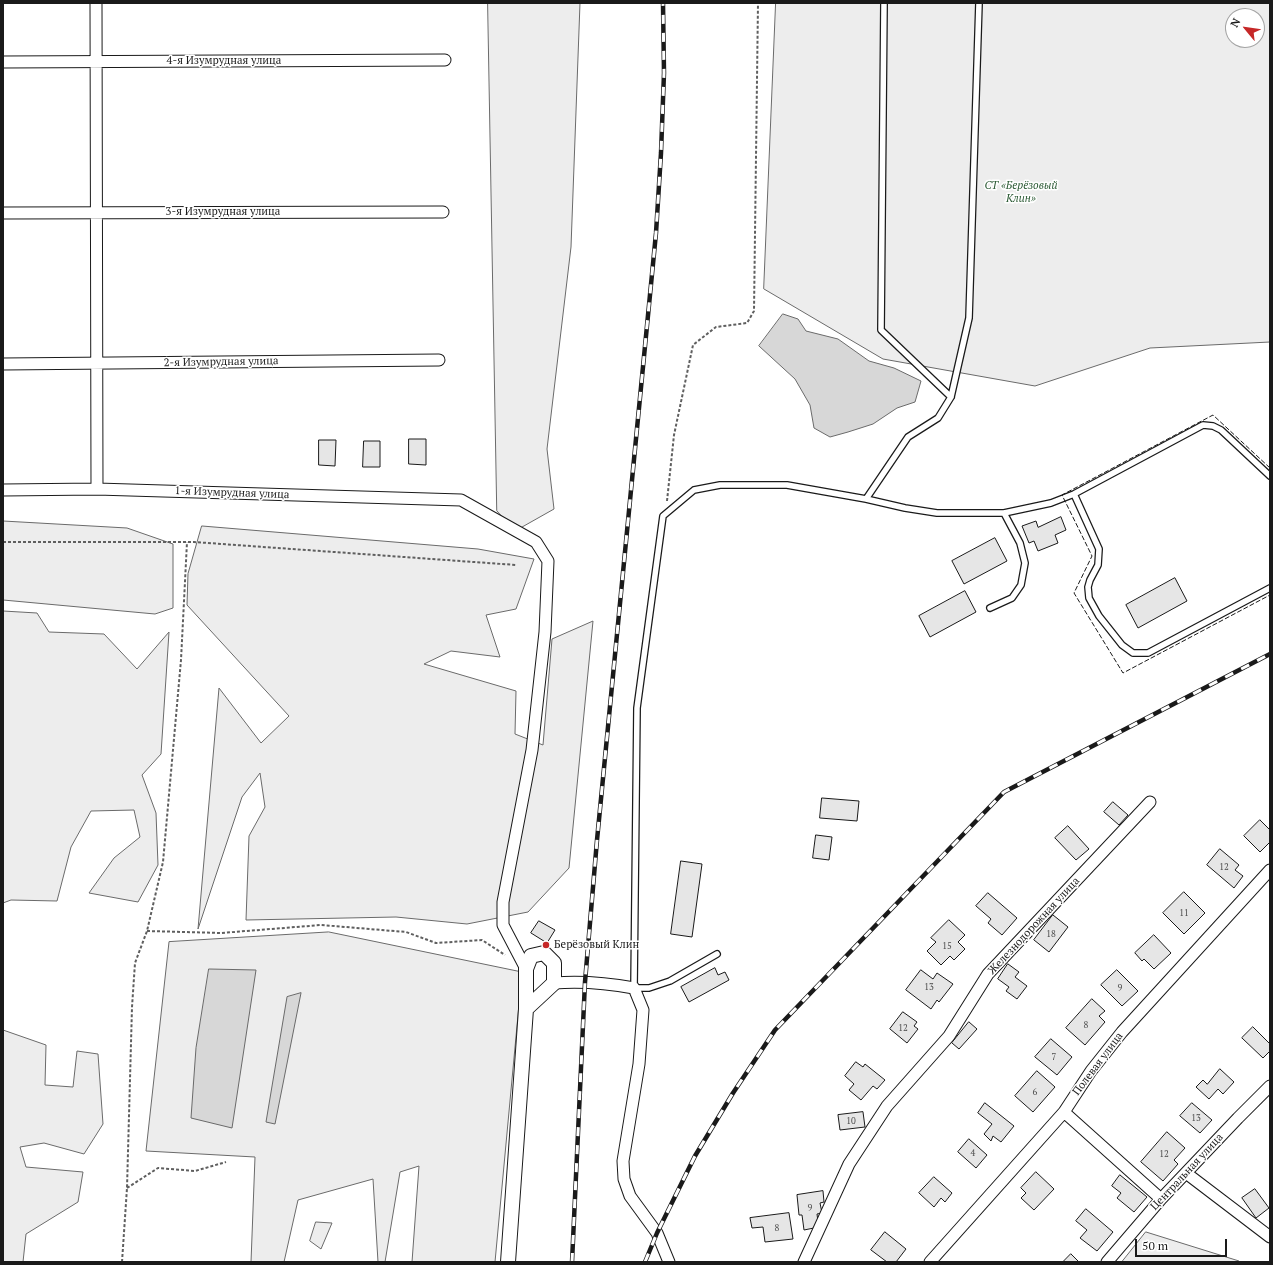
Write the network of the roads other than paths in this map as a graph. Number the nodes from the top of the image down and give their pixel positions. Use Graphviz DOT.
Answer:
graph roads {
  1 [pos="96,3"];
  2 [pos="884,3"];
  3 [pos="979,3"];
  4 [pos="445,60"];
  5 [pos="3,62"];
  6 [pos="97,62"];
  7 [pos="98,212"];
  8 [pos="443,212"];
  9 [pos="3,213"];
  10 [pos="439,360"];
  11 [pos="98,363"];
  12 [pos="3,364"];
  13 [pos="951,397"];
  14 [pos="1270,476"];
  15 [pos="97,489"];
  16 [pos="3,490"];
  17 [pos="1074,494"];
  18 [pos="866,499"];
  19 [pos="1004,513"];
  20 [pos="1270,588"];
  21 [pos="990,608"];
  22 [pos="1150,802"];
  23 [pos="1270,870"];
  24 [pos="717,954"];
  25 [pos="526,969"];
  26 [pos="554,982"];
  27 [pos="634,988"];
  28 [pos="526,1009"];
  29 [pos="1270,1086"];
  30 [pos="1064,1112"];
  31 [pos="1186,1172"];
  32 [pos="1161,1199"];
  33 [pos="1270,1237"];
  34 [pos="508,1262"];
  35 [pos="669,1262"];
  36 [pos="804,1262"];
  37 [pos="930,1262"];
  38 [pos="1107,1262"];
  1 -- 6 [label="street"];
  2 -- 13 [label="lane"];
  3 -- 13 [label="lane"];
  4 -- 6 [label="street, 4-я Изумрудная улица"];
  5 -- 6 [label="street, 4-я Изумрудная улица"];
  6 -- 7 [label="street"];
  7 -- 8 [label="street, 3-я Изумрудная улица"];
  7 -- 9 [label="street, 3-я Изумрудная улица"];
  7 -- 11 [label="street"];
  10 -- 11 [label="street, 2-я Изумрудная улица"];
  11 -- 12 [label="street, 2-я Изумрудная улица"];
  11 -- 15 [label="street"];
  13 -- 18 [label="lane"];
  14 -- 17 [label="lane"];
  15 -- 16 [label="street, 1-я Изумрудная улица"];
  15 -- 25 [label="street, 1-я Изумрудная улица"];
  17 -- 19 [label="lane"];
  17 -- 20 [label="lane"];
  18 -- 19 [label="lane"];
  18 -- 27 [label="lane"];
  19 -- 21 [label="lane"];
  22 -- 36 [label="street, Железнодорожная улица"];
  23 -- 30 [label="street, Полевая улица"];
  24 -- 27 [label="lane"];
  25 -- 26 [label="street"];
  25 -- 28 [label="street"];
  26 -- 27 [label="street"];
  26 -- 28 [label="street"];
  27 -- 35 [label="street"];
  28 -- 34 [label="street"];
  29 -- 31 [label="street, Центральная улица"];
  30 -- 32 [label="street"];
  30 -- 37 [label="street, Полевая улица"];
  31 -- 32 [label="street, Центральная улица"];
  31 -- 33 [label="street"];
  32 -- 38 [label="street, Центральная улица"];
}
